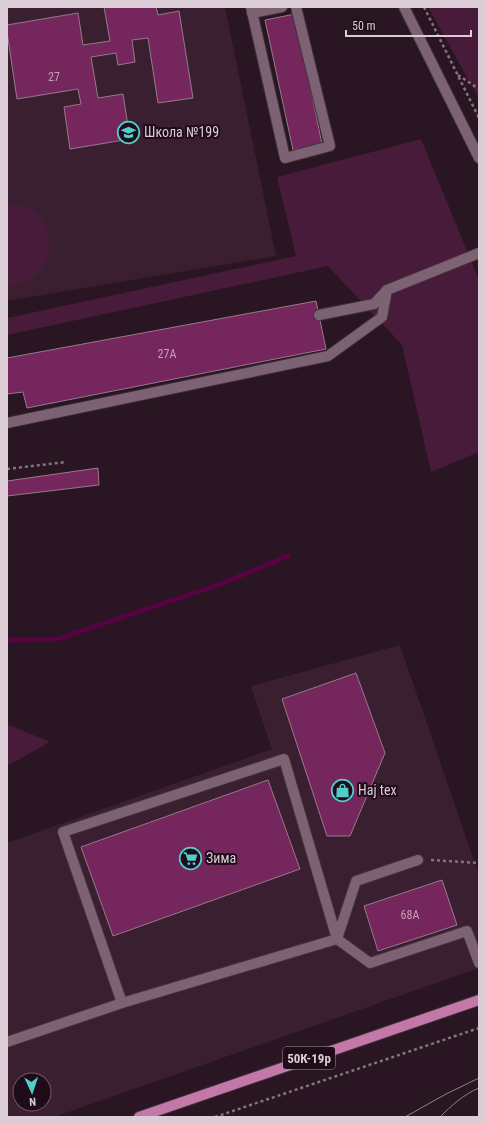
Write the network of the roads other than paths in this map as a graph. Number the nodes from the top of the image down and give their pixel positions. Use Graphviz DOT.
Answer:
graph roads {
  1 [pos="282,7"];
  2 [pos="296,7"];
  3 [pos="404,7"];
  4 [pos="251,10"];
  5 [pos="479,158"];
  6 [pos="479,253"];
  7 [pos="387,290"];
  8 [pos="319,315"];
  9 [pos="7,422"];
  10 [pos="418,860"];
  11 [pos="337,939"];
  12 [pos="479,963"];
  13 [pos="479,1000"];
  14 [pos="122,1003"];
  15 [pos="7,1042"];
  16 [pos="139,1117"];
  1 -- 4 [label="street"];
  2 -- 4 [label="street"];
  3 -- 5 [label="street"];
  6 -- 7 [label="street"];
  7 -- 8 [label="street"];
  7 -- 9 [label="street"];
  10 -- 11 [label="street"];
  11 -- 12 [label="street"];
  11 -- 14 [label="street"];
  11 -- 14 [label="street"];
  13 -- 16 [label="main road, 50К-19р"];
  14 -- 15 [label="street"];
}
